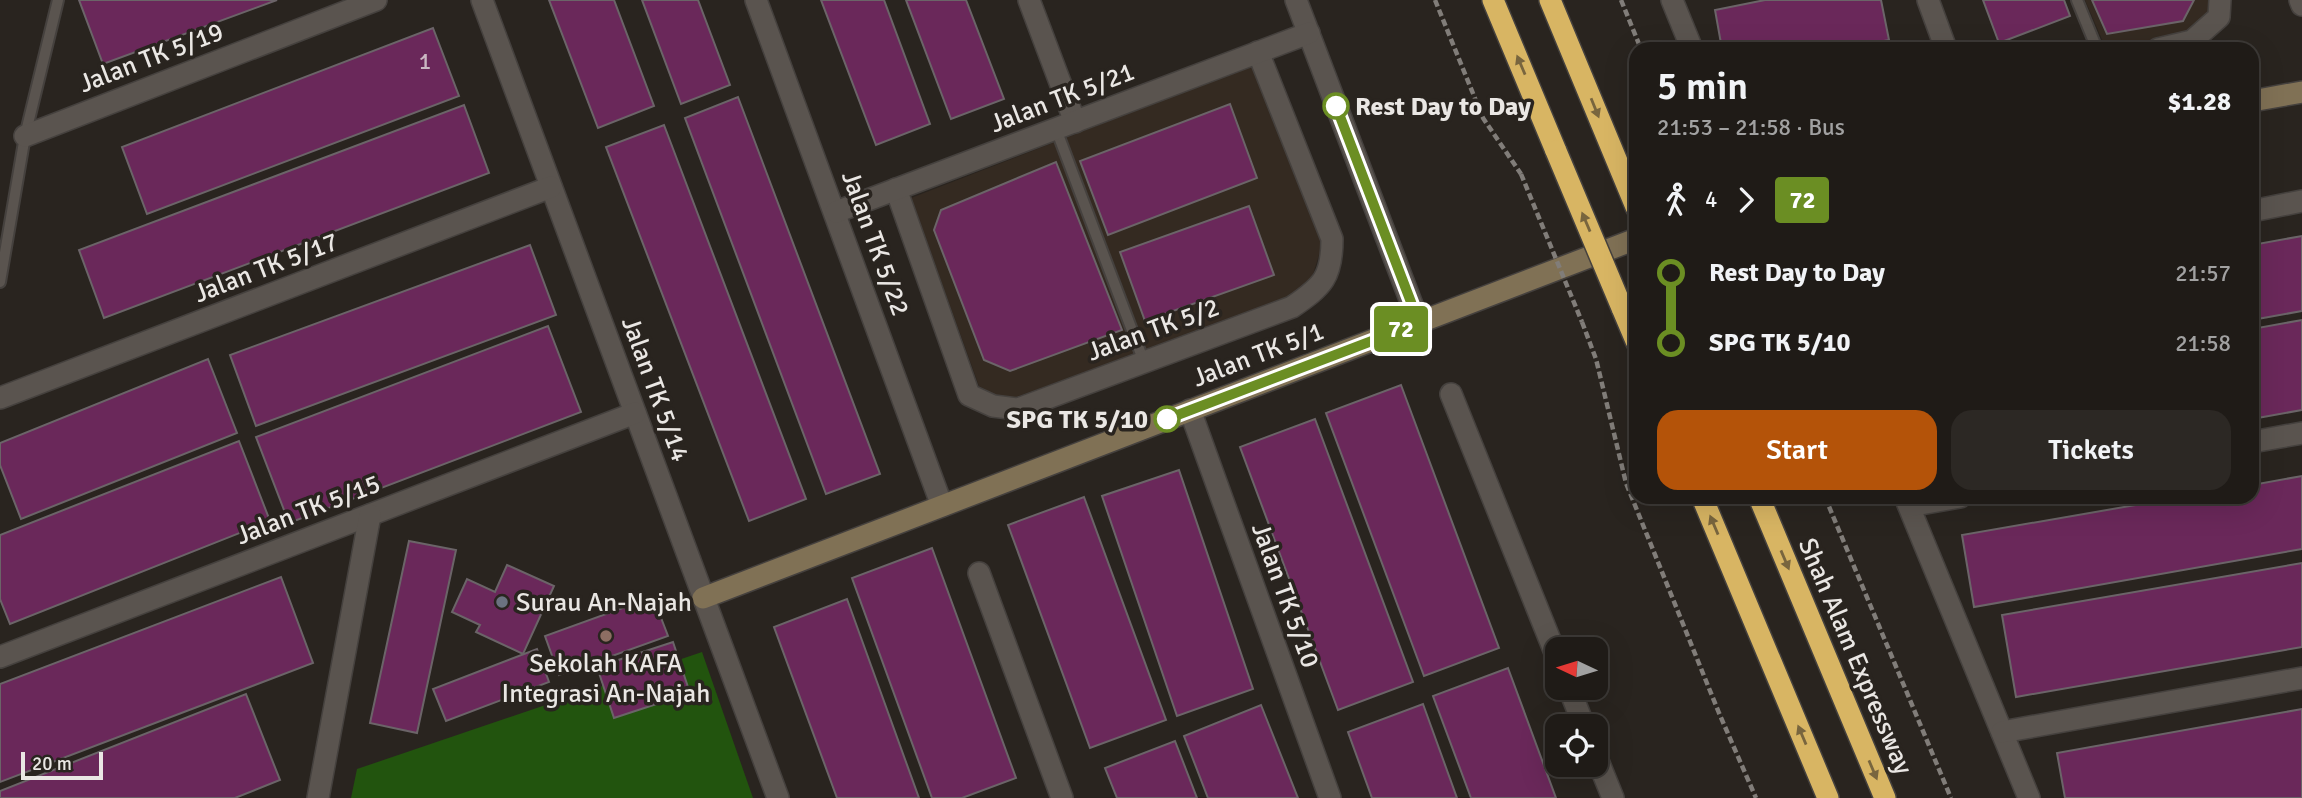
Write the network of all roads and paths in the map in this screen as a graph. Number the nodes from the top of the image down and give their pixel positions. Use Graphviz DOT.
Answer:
graph roads {
  1 [pos="58,0"];
  2 [pos="376,0"];
  3 [pos="482,0"];
  4 [pos="755,0"];
  5 [pos="1029,0"];
  6 [pos="1296,0"];
  7 [pos="1435,0"];
  8 [pos="1493,0"];
  9 [pos="1550,0"];
  10 [pos="1621,0"];
  11 [pos="1672,0"];
  12 [pos="1928,0"];
  13 [pos="2077,0"];
  14 [pos="2220,0"];
  15 [pos="2300,0"];
  16 [pos="2302,5"];
  17 [pos="1309,33"];
  18 [pos="1638,42"];
  19 [pos="1689,42"];
  20 [pos="1943,42"];
  21 [pos="2094,42"];
  22 [pos="2188,42"];
  23 [pos="1258,52"];
  24 [pos="2302,92"];
  25 [pos="2259,100"];
  26 [pos="1066,125"];
  27 [pos="25,136"];
  28 [pos="551,187"];
  29 [pos="897,189"];
  30 [pos="1629,189"];
  31 [pos="2302,201"];
  32 [pos="2259,210"];
  33 [pos="836,212"];
  34 [pos="1629,242"];
  35 [pos="0,282"];
  36 [pos="1419,323"];
  37 [pos="1629,324"];
  38 [pos="1144,362"];
  39 [pos="1451,394"];
  40 [pos="0,398"];
  41 [pos="1190,411"];
  42 [pos="635,413"];
  43 [pos="2302,433"];
  44 [pos="2259,441"];
  45 [pos="1629,489"];
  46 [pos="1635,504"];
  47 [pos="1705,504"];
  48 [pos="1762,504"];
  49 [pos="1828,504"];
  50 [pos="1908,504"];
  51 [pos="942,506"];
  52 [pos="370,515"];
  53 [pos="979,573"];
  54 [pos="704,598"];
  55 [pos="1549,637"];
  56 [pos="0,657"];
  57 [pos="2302,678"];
  58 [pos="2002,732"];
  59 [pos="1604,777"];
  60 [pos="318,798"];
  61 [pos="778,798"];
  62 [pos="1062,798"];
  63 [pos="1330,798"];
  64 [pos="1613,798"];
  65 [pos="1756,798"];
  66 [pos="1828,798"];
  67 [pos="1885,798"];
  68 [pos="1951,798"];
  69 [pos="2029,798"];
  1 -- 27 [label="lane"];
  2 -- 27 [label="street, Jalan TK 5/19"];
  3 -- 28 [label="street, Jalan TK 5/14"];
  4 -- 33 [label="street, Jalan TK 5/22"];
  5 -- 26 [label="street"];
  6 -- 17 [label="street"];
  7 -- 45 [label="path, bridge"];
  37 -- 8 [label="highway, one-way, bridge"];
  9 -- 30 [label="highway, one-way"];
  10 -- 18 [label="path"];
  11 -- 19 [label="street"];
  12 -- 20 [label="street"];
  13 -- 21 [label="lane"];
  14 -- 22 [label="street"];
  15 -- 16 [label="street"];
  17 -- 23 [label="street, Jalan TK 5/21"];
  17 -- 36 [label="street"];
  23 -- 26 [label="street, Jalan TK 5/21"];
  23 -- 38 [label="street, Jalan TK 5/2"];
  24 -- 25 [label="street"];
  26 -- 29 [label="street, Jalan TK 5/21"];
  26 -- 38 [label="lane"];
  27 -- 35 [label="lane"];
  28 -- 40 [label="street, Jalan TK 5/17"];
  28 -- 42 [label="street, Jalan TK 5/14"];
  29 -- 33 [label="street, Jalan TK 5/21"];
  29 -- 38 [label="street, Jalan TK 5/2"];
  31 -- 32 [label="street"];
  33 -- 51 [label="street, Jalan TK 5/22"];
  34 -- 36 [label="street, Jalan TK 5/1"];
  36 -- 41 [label="street, Jalan TK 5/1"];
  39 -- 55 [label="street"];
  41 -- 51 [label="street, Jalan TK 5/1"];
  41 -- 63 [label="street, Jalan TK 5/10"];
  42 -- 52 [label="street, Jalan TK 5/15"];
  42 -- 54 [label="street, Jalan TK 5/14"];
  43 -- 44 [label="street"];
  46 -- 65 [label="path, bridge"];
  66 -- 47 [label="highway, one-way"];
  48 -- 67 [label="highway, Shah Alam Expressway, one-way"];
  49 -- 68 [label="path"];
  50 -- 58 [label="street"];
  51 -- 54 [label="street, Jalan TK 5/1"];
  52 -- 56 [label="street, Jalan TK 5/15"];
  52 -- 60 [label="street"];
  53 -- 62 [label="street"];
  54 -- 61 [label="street, Jalan TK 5/14"];
  57 -- 58 [label="street"];
  58 -- 69 [label="street"];
  59 -- 64 [label="street"];
}
